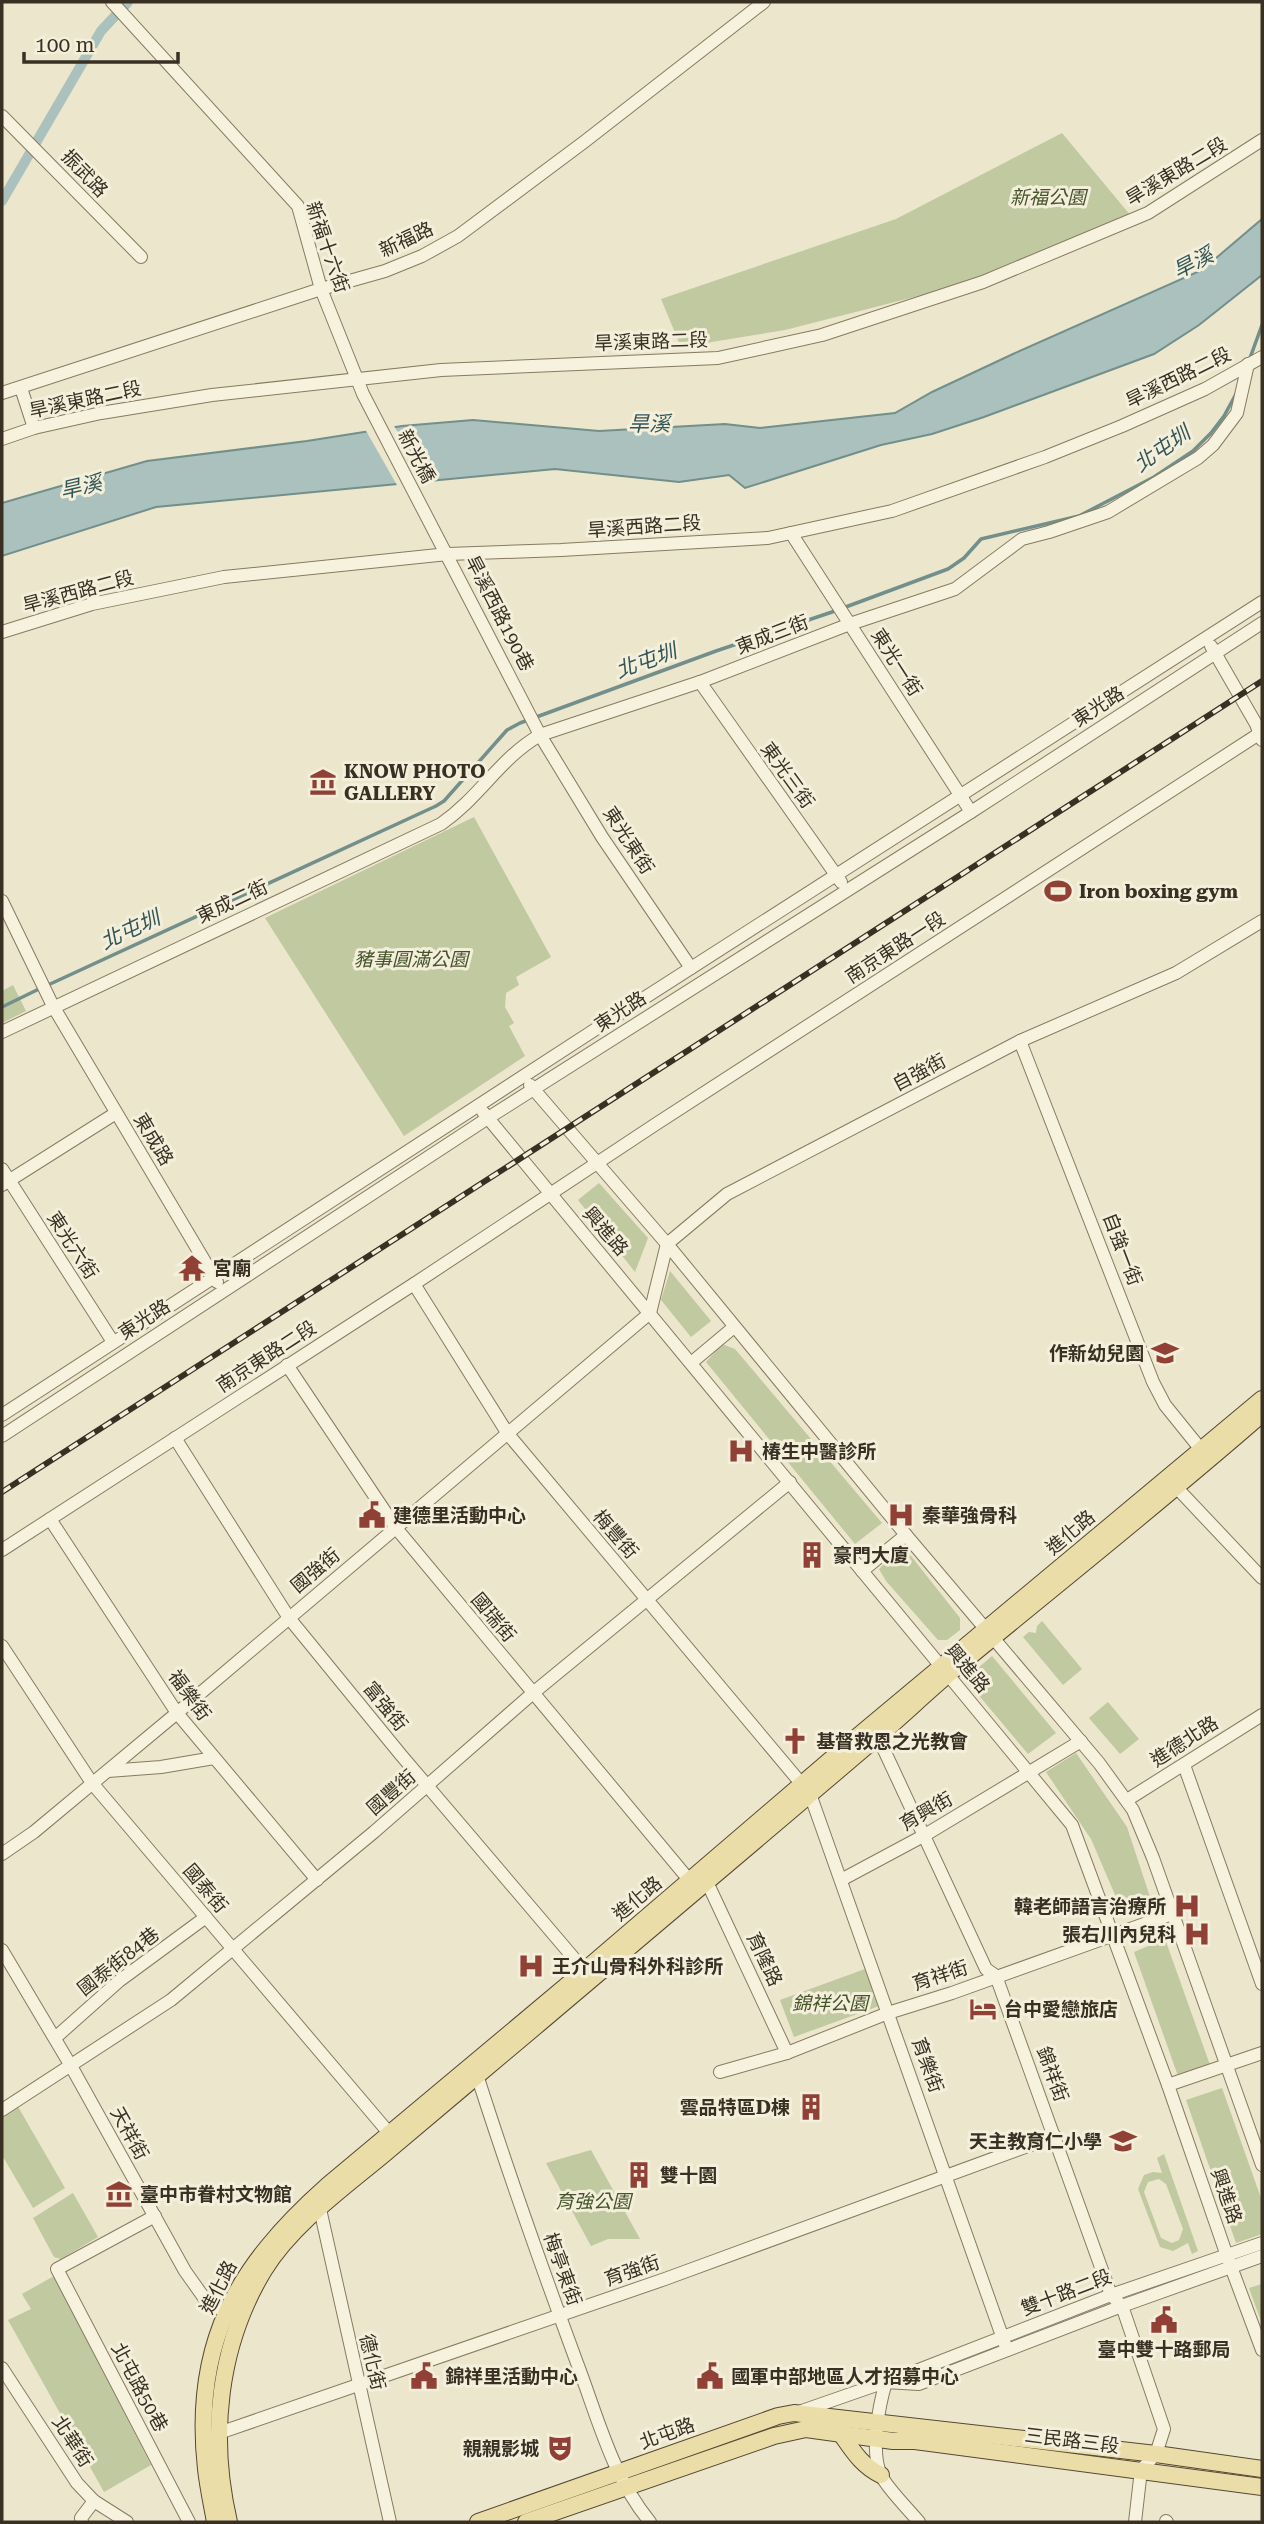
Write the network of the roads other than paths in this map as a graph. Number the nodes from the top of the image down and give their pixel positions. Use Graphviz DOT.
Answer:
graph roads {
  1 [pos="112,2"];
  2 [pos="764,2"];
  3 [pos="2,116"];
  4 [pos="1262,140"];
  5 [pos="141,257"];
  6 [pos="321,289"];
  7 [pos="1262,357"];
  8 [pos="1248,364"];
  9 [pos="358,380"];
  10 [pos="21,388"];
  11 [pos="2,393"];
  12 [pos="363,394"];
  13 [pos="34,428"];
  14 [pos="2,439"];
  15 [pos="791,533"];
  16 [pos="437,535"];
  17 [pos="448,554"];
  18 [pos="1262,602"];
  19 [pos="1262,623"];
  20 [pos="850,624"];
  21 [pos="2,632"];
  22 [pos="1207,639"];
  23 [pos="1215,653"];
  24 [pos="700,682"];
  25 [pos="539,733"];
  26 [pos="1261,736"];
  27 [pos="960,796"];
  28 [pos="473,799"];
  29 [pos="971,812"];
  30 [pos="837,876"];
  31 [pos="845,890"];
  32 [pos="2,901"];
  33 [pos="1262,921"];
  34 [pos="691,968"];
  35 [pos="53,1006"];
  36 [pos="2,1032"];
  37 [pos="1020,1041"];
  38 [pos="523,1076"];
  39 [pos="534,1089"];
  40 [pos="477,1106"];
  41 [pos="116,1113"];
  42 [pos="488,1118"];
  43 [pos="599,1163"];
  44 [pos="4,1178"];
  45 [pos="550,1195"];
  46 [pos="667,1244"];
  47 [pos="214,1277"];
  48 [pos="414,1284"];
  49 [pos="223,1291"];
  50 [pos="650,1312"];
  51 [pos="734,1327"];
  52 [pos="113,1342"];
  53 [pos="691,1363"];
  54 [pos="287,1365"];
  55 [pos="1262,1399"];
  56 [pos="1262,1414"];
  57 [pos="2,1415"];
  58 [pos="508,1434"];
  59 [pos="2,1436"];
  60 [pos="175,1438"];
  61 [pos="1205,1455"];
  62 [pos="790,1482"];
  63 [pos="1177,1488"];
  64 [pos="50,1519"];
  65 [pos="396,1528"];
  66 [pos="906,1535"];
  67 [pos="2,1550"];
  68 [pos="862,1571"];
  69 [pos="1262,1578"];
  70 [pos="648,1600"];
  71 [pos="289,1618"];
  72 [pos="990,1633"];
  73 [pos="2,1646"];
  74 [pos="945,1670"];
  75 [pos="533,1693"];
  76 [pos="177,1713"];
  77 [pos="1262,1715"];
  78 [pos="878,1737"];
  79 [pos="1081,1741"];
  80 [pos="215,1758"];
  81 [pos="1184,1765"];
  82 [pos="108,1771"];
  83 [pos="1028,1773"];
  84 [pos="92,1783"];
  85 [pos="427,1785"];
  86 [pos="806,1790"];
  87 [pos="1127,1800"];
  88 [pos="925,1835"];
  89 [pos="2,1854"];
  90 [pos="317,1880"];
  91 [pos="690,1881"];
  92 [pos="842,1881"];
  93 [pos="708,1882"];
  94 [pos="1172,1914"];
  95 [pos="206,1917"];
  96 [pos="1114,1935"];
  97 [pos="2,1950"];
  98 [pos="233,1950"];
  99 [pos="588,1975"];
  100 [pos="996,1976"];
  101 [pos="1262,1984"];
  102 [pos="888,2012"];
  103 [pos="55,2038"];
  104 [pos="787,2053"];
  105 [pos="1262,2053"];
  106 [pos="1226,2065"];
  107 [pos="71,2066"];
  108 [pos="720,2072"];
  109 [pos="477,2076"];
  110 [pos="1168,2085"];
  111 [pos="2,2110"];
  112 [pos="1055,2136"];
  113 [pos="393,2138"];
  114 [pos="1262,2165"];
  115 [pos="947,2175"];
  116 [pos="320,2209"];
  117 [pos="155,2216"];
  118 [pos="1262,2243"];
  119 [pos="1262,2256"];
  120 [pos="1229,2261"];
  121 [pos="1111,2295"];
  122 [pos="1122,2306"];
  123 [pos="233,2316"];
  124 [pos="559,2316"];
  125 [pos="1004,2336"];
  126 [pos="1007,2350"];
  127 [pos="1262,2350"];
  128 [pos="2,2368"];
  129 [pos="886,2382"];
  130 [pos="359,2384"];
  131 [pos="794,2413"];
  132 [pos="877,2430"];
  133 [pos="219,2433"];
  134 [pos="841,2434"];
  135 [pos="1156,2454"];
  136 [pos="1262,2469"];
  137 [pos="1141,2470"];
  138 [pos="881,2475"];
  139 [pos="622,2479"];
  140 [pos="1262,2487"];
  141 [pos="94,2501"];
  142 [pos="213,2519"];
  143 [pos="82,2522"];
  144 [pos="127,2522"];
  145 [pos="189,2522"];
  146 [pos="229,2522"];
  147 [pos="390,2522"];
  148 [pos="478,2522"];
  149 [pos="526,2522"];
  150 [pos="650,2522"];
  151 [pos="919,2522"];
  152 [pos="1135,2522"];
  1 -- 6 [label="street, 新福十六街"];
  2 -- 6 [label="street, 新福路"];
  3 -- 5 [label="street, 振武路"];
  4 -- 9 [label="street, 旱溪東路二段"];
  6 -- 9 [label="street, 新福十六街"];
  6 -- 10 [label="street, 新福路"];
  7 -- 8 [label="street, 旱溪西路二段"];
  8 -- 15 [label="street, 旱溪西路二段"];
  8 -- 20 [label="street, 東成三街"];
  9 -- 12 [label="street, 新福十六街"];
  9 -- 13 [label="street, 旱溪東路二段"];
  10 -- 11 [label="street, 新福路"];
  10 -- 13 [label="street"];
  12 -- 16 [label="street, 新光橋"];
  13 -- 14 [label="street, 旱溪東路二段"];
  15 -- 17 [label="street, 旱溪西路二段"];
  15 -- 20 [label="street, 東光一街"];
  16 -- 17 [label="street, 旱溪西路190巷"];
  17 -- 21 [label="street, 旱溪西路二段"];
  17 -- 25 [label="street, 旱溪西路190巷"];
  18 -- 22 [label="street, 東光路"];
  19 -- 23 [label="street, 東光路"];
  20 -- 24 [label="street, 東成三街"];
  20 -- 27 [label="street, 東光一街"];
  22 -- 23 [label="street"];
  22 -- 27 [label="street, 東光路"];
  23 -- 26 [label="street"];
  23 -- 29 [label="street, 東光路"];
  24 -- 25 [label="street, 東成三街"];
  24 -- 30 [label="street, 東光三街"];
  25 -- 28 [label="street, 東成三街"];
  25 -- 34 [label="street, 東光東街"];
  26 -- 43 [label="street, 南京東路一段"];
  27 -- 29 [label="street, 東光一街"];
  27 -- 30 [label="street, 東光路"];
  28 -- 35 [label="street, 東成二街"];
  29 -- 31 [label="street, 東光路"];
  30 -- 31 [label="street, 東光三街"];
  30 -- 34 [label="street, 東光路"];
  31 -- 39 [label="street, 東光路"];
  32 -- 35 [label="street, 東成路"];
  33 -- 37 [label="street, 自強街"];
  34 -- 38 [label="street, 東光路"];
  35 -- 36 [label="street, 東成二街"];
  35 -- 41 [label="street, 東成路"];
  37 -- 46 [label="street, 自強街"];
  37 -- 61 [label="street, 自強一街"];
  38 -- 39 [label="street, 興進路"];
  38 -- 40 [label="street, 東光路"];
  39 -- 42 [label="street, 東光路"];
  39 -- 43 [label="street, 興進路"];
  40 -- 42 [label="street, 興進路"];
  40 -- 47 [label="street, 東光路"];
  41 -- 44 [label="street"];
  41 -- 47 [label="street, 東成路"];
  42 -- 45 [label="street, 興進路"];
  42 -- 49 [label="street, 東光路"];
  43 -- 45 [label="street, 南京東路一段"];
  43 -- 46 [label="street, 興進路"];
  44 -- 52 [label="street, 東光六街"];
  45 -- 48 [label="street, 南京東路二段"];
  45 -- 50 [label="street, 興進路"];
  46 -- 50 [label="street"];
  46 -- 51 [label="street, 興進路"];
  47 -- 49 [label="street, 東成路"];
  47 -- 52 [label="street, 東光路"];
  48 -- 54 [label="street, 南京東路二段"];
  48 -- 58 [label="street, 梅豐街"];
  49 -- 59 [label="street, 東光路"];
  50 -- 53 [label="street, 興進路"];
  50 -- 58 [label="street, 國強街"];
  51 -- 53 [label="street"];
  51 -- 66 [label="street, 興進路"];
  52 -- 57 [label="street, 東光路"];
  53 -- 62 [label="street, 興進路"];
  54 -- 60 [label="street, 南京東路二段"];
  54 -- 65 [label="street, 國瑞街"];
  55 -- 61 [label="main road, 進化路"];
  56 -- 61 [label="main road, 進化路"];
  58 -- 65 [label="street, 國強街"];
  58 -- 70 [label="street, 梅豐街"];
  60 -- 64 [label="street, 南京東路二段"];
  60 -- 71 [label="street, 富強街"];
  61 -- 63 [label="main road, 進化路"];
  61 -- 72 [label="main road, 進化路"];
  62 -- 68 [label="street, 興進路"];
  62 -- 70 [label="street, 國豐街"];
  63 -- 69 [label="street"];
  63 -- 72 [label="main road, 進化路"];
  64 -- 67 [label="street, 南京東路二段"];
  64 -- 76 [label="street, 福樂街"];
  65 -- 71 [label="street, 國強街"];
  65 -- 75 [label="street, 國瑞街"];
  66 -- 68 [label="street"];
  66 -- 72 [label="street, 興進路"];
  68 -- 74 [label="street, 興進路"];
  70 -- 75 [label="street, 國豐街"];
  70 -- 86 [label="street, 梅豐街"];
  71 -- 76 [label="street, 國強街"];
  71 -- 85 [label="street, 富強街"];
  72 -- 74 [label="main road, 進化路"];
  72 -- 79 [label="street, 興進路"];
  73 -- 84 [label="street, 國泰街"];
  74 -- 78 [label="main road, 進化路"];
  74 -- 83 [label="street, 興進路"];
  74 -- 86 [label="main road, 進化路"];
  75 -- 85 [label="street, 國豐街"];
  75 -- 91 [label="street, 國瑞街"];
  76 -- 80 [label="street, 福樂街"];
  76 -- 82 [label="street, 國強街"];
  77 -- 81 [label="street, 進德北路"];
  78 -- 86 [label="main road, 進化路"];
  78 -- 88 [label="street, 錦祥街"];
  79 -- 83 [label="street, 育興街"];
  79 -- 87 [label="street, 興進路"];
  80 -- 82 [label="street"];
  80 -- 90 [label="street, 福樂街"];
  81 -- 87 [label="street, 進德北路"];
  81 -- 101 [label="street"];
  82 -- 84 [label="street, 國強街"];
  83 -- 88 [label="street, 育興街"];
  83 -- 96 [label="street, 興進路"];
  84 -- 89 [label="street, 國強街"];
  84 -- 95 [label="street, 國泰街"];
  85 -- 90 [label="street, 國豐街"];
  85 -- 99 [label="street, 富強街"];
  86 -- 91 [label="main road, 進化路"];
  86 -- 92 [label="street, 育樂街"];
  86 -- 93 [label="main road, 進化路"];
  87 -- 94 [label="street, 興進路"];
  88 -- 92 [label="street, 育興街"];
  88 -- 100 [label="street, 錦祥街"];
  90 -- 98 [label="street, 國豐街"];
  91 -- 99 [label="main road, 進化路"];
  92 -- 102 [label="street, 育樂街"];
  93 -- 99 [label="main road, 進化路"];
  93 -- 104 [label="street, 育隆路"];
  94 -- 96 [label="street, 育祥街"];
  94 -- 106 [label="street, 興進路"];
  95 -- 98 [label="street, 國泰街"];
  95 -- 103 [label="street, 國泰街84巷"];
  96 -- 100 [label="street, 育祥街"];
  96 -- 110 [label="street, 興進路"];
  97 -- 103 [label="street, 天祥街"];
  98 -- 107 [label="street, 國豐街"];
  98 -- 113 [label="street, 國泰街"];
  99 -- 109 [label="main road, 進化路"];
  99 -- 113 [label="main road, 進化路"];
  100 -- 102 [label="street, 育祥街"];
  100 -- 112 [label="street, 錦祥街"];
  102 -- 104 [label="street, 育祥街"];
  102 -- 115 [label="street, 育樂街"];
  103 -- 107 [label="street, 天祥街"];
  104 -- 108 [label="street, 育祥街"];
  105 -- 106 [label="street"];
  106 -- 110 [label="street"];
  106 -- 114 [label="street, 興進路"];
  107 -- 111 [label="street, 國豐街"];
  107 -- 117 [label="street, 天祥街"];
  109 -- 113 [label="main road, 進化路"];
  109 -- 124 [label="street, 梅亭東街"];
  110 -- 120 [label="street, 興進路"];
  112 -- 115 [label="street, 育強街"];
  112 -- 121 [label="street, 錦祥街"];
  113 -- 116 [label="main road, 進化路"];
  113 -- 123 [label="main road, 進化路"];
  115 -- 124 [label="street, 育強街"];
  115 -- 125 [label="street, 育樂街"];
  116 -- 123 [label="main road, 進化路"];
  116 -- 130 [label="street, 德化街"];
  117 -- 123 [label="street, 天祥街"];
  117 -- 145 [label="street, 北屯路50巷"];
  118 -- 120 [label="street, 雙十路二段"];
  119 -- 120 [label="street, 雙十路二段"];
  120 -- 121 [label="street, 雙十路二段"];
  120 -- 122 [label="street, 雙十路二段"];
  120 -- 127 [label="street, 興進路"];
  121 -- 122 [label="street, 錦祥街"];
  121 -- 125 [label="street, 雙十路二段"];
  122 -- 126 [label="street, 雙十路二段"];
  122 -- 135 [label="street, 錦祥街"];
  123 -- 133 [label="main road, 進化路"];
  123 -- 142 [label="main road, 進化路"];
  124 -- 130 [label="street, 育強街"];
  124 -- 139 [label="street, 梅亭東街"];
  125 -- 126 [label="street, 育樂街"];
  125 -- 129 [label="street, 雙十路二段"];
  126 -- 129 [label="street, 雙十路二段"];
  128 -- 141 [label="street, 北華街"];
  129 -- 131 [label="street, 雙十路二段"];
  129 -- 132 [label="street"];
  130 -- 133 [label="street, 育強街"];
  130 -- 147 [label="street, 德化街"];
  131 -- 132 [label="main road, 北屯路"];
  131 -- 139 [label="main road, 北屯路"];
  132 -- 134 [label="main road, 北屯路"];
  132 -- 135 [label="main road, 三民路三段"];
  132 -- 137 [label="main road, 三民路三段"];
  132 -- 138 [label="street"];
  133 -- 146 [label="main road, 進化路"];
  134 -- 138 [label="main road"];
  134 -- 139 [label="main road, 北屯路"];
  135 -- 136 [label="main road, 三民路三段"];
  135 -- 137 [label="street"];
  137 -- 140 [label="main road, 三民路三段"];
  137 -- 152 [label="street"];
  138 -- 151 [label="street"];
  139 -- 148 [label="main road, 北屯路"];
  139 -- 149 [label="main road, 北屯路"];
  139 -- 150 [label="street, 梅亭東街"];
  141 -- 143 [label="street"];
  141 -- 144 [label="street, 北華街"];
}
